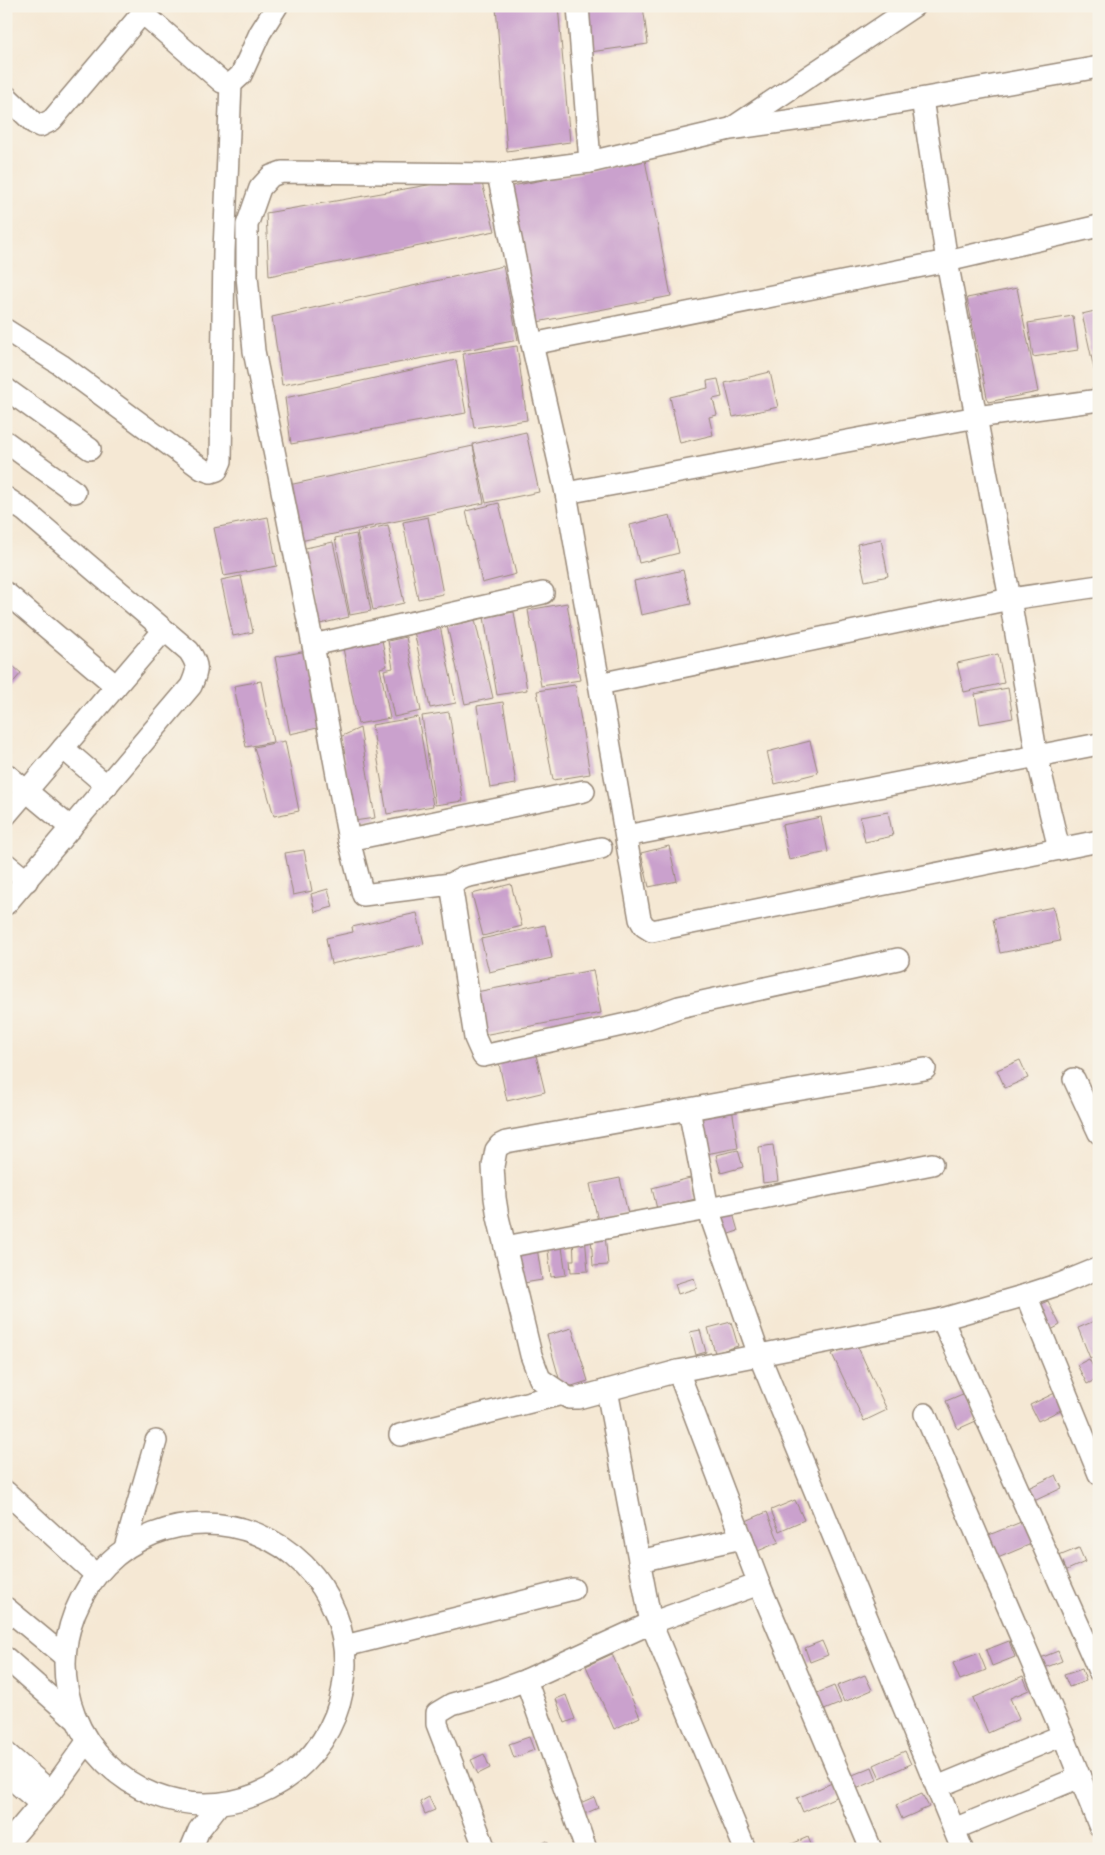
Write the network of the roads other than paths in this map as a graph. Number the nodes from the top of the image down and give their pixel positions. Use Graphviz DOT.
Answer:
graph roads {
  1 [pos="277,6"];
  2 [pos="578,6"];
  3 [pos="914,6"];
  4 [pos="1099,67"];
  5 [pos="231,84"];
  6 [pos="6,96"];
  7 [pos="922,99"];
  8 [pos="730,129"];
  9 [pos="590,162"];
  10 [pos="498,174"];
  11 [pos="1099,226"];
  12 [pos="947,261"];
  13 [pos="6,330"];
  14 [pos="532,344"];
  15 [pos="6,389"];
  16 [pos="1099,400"];
  17 [pos="977,417"];
  18 [pos="6,442"];
  19 [pos="90,449"];
  20 [pos="75,492"];
  21 [pos="566,493"];
  22 [pos="6,498"];
  23 [pos="1099,586"];
  24 [pos="543,593"];
  25 [pos="6,594"];
  26 [pos="1010,599"];
  27 [pos="164,630"];
  28 [pos="313,645"];
  29 [pos="599,684"];
  30 [pos="116,686"];
  31 [pos="1099,744"];
  32 [pos="63,748"];
  33 [pos="1037,757"];
  34 [pos="6,774"];
  35 [pos="106,786"];
  36 [pos="26,791"];
  37 [pos="584,791"];
  38 [pos="6,815"];
  39 [pos="70,828"];
  40 [pos="626,836"];
  41 [pos="349,840"];
  42 [pos="1099,841"];
  43 [pos="601,848"];
  44 [pos="1059,849"];
  45 [pos="6,864"];
  46 [pos="27,881"];
  47 [pos="451,884"];
  48 [pos="6,904"];
  49 [pos="898,959"];
  50 [pos="925,1069"];
  51 [pos="1074,1079"];
  52 [pos="689,1109"];
  53 [pos="1099,1134"];
  54 [pos="932,1164"];
  55 [pos="708,1209"];
  56 [pos="505,1247"];
  57 [pos="1098,1269"];
  58 [pos="1026,1295"];
  59 [pos="942,1319"];
  60 [pos="759,1355"];
  61 [pos="678,1372"];
  62 [pos="607,1390"];
  63 [pos="562,1394"];
  64 [pos="925,1414"];
  65 [pos="400,1434"];
  66 [pos="156,1441"];
  67 [pos="1099,1474"];
  68 [pos="6,1492"];
  69 [pos="742,1538"];
  70 [pos="125,1548"];
  71 [pos="639,1561"];
  72 [pos="96,1574"];
  73 [pos="759,1584"];
  74 [pos="574,1589"];
  75 [pos="6,1608"];
  76 [pos="651,1623"];
  77 [pos="345,1646"];
  78 [pos="64,1656"];
  79 [pos="6,1658"];
  80 [pos="1099,1671"];
  81 [pos="526,1680"];
  82 [pos="75,1719"];
  83 [pos="1064,1735"];
  84 [pos="87,1742"];
  85 [pos="6,1753"];
  86 [pos="6,1774"];
  87 [pos="1080,1777"];
  88 [pos="937,1787"];
  89 [pos="46,1798"];
  90 [pos="220,1804"];
  91 [pos="1099,1825"];
  92 [pos="954,1828"];
  93 [pos="6,1845"];
  94 [pos="191,1849"];
  95 [pos="485,1849"];
  96 [pos="586,1849"];
  97 [pos="745,1849"];
  98 [pos="871,1849"];
  99 [pos="962,1849"];
  1 -- 5 [label="street"];
  2 -- 9 [label="street"];
  3 -- 8 [label="street"];
  4 -- 7 [label="street"];
  5 -- 6 [label="street"];
  5 -- 13 [label="street"];
  7 -- 8 [label="street"];
  7 -- 12 [label="street"];
  8 -- 9 [label="street"];
  9 -- 10 [label="street"];
  10 -- 14 [label="street"];
  10 -- 28 [label="street"];
  11 -- 12 [label="street"];
  12 -- 14 [label="street"];
  12 -- 17 [label="street"];
  14 -- 21 [label="street"];
  15 -- 19 [label="street"];
  16 -- 17 [label="street"];
  17 -- 21 [label="street"];
  17 -- 26 [label="street"];
  18 -- 20 [label="street"];
  21 -- 29 [label="street"];
  22 -- 27 [label="street"];
  23 -- 26 [label="street"];
  24 -- 28 [label="street"];
  25 -- 30 [label="street"];
  26 -- 29 [label="street"];
  26 -- 33 [label="street"];
  27 -- 30 [label="street"];
  27 -- 35 [label="street"];
  28 -- 41 [label="street"];
  29 -- 40 [label="street"];
  30 -- 32 [label="street"];
  31 -- 33 [label="street"];
  32 -- 35 [label="street"];
  32 -- 36 [label="street"];
  33 -- 40 [label="street"];
  33 -- 44 [label="street"];
  34 -- 36 [label="street"];
  35 -- 39 [label="street"];
  36 -- 38 [label="street"];
  36 -- 39 [label="street"];
  37 -- 41 [label="street"];
  39 -- 46 [label="street"];
  40 -- 44 [label="street"];
  41 -- 47 [label="street"];
  42 -- 44 [label="street"];
  43 -- 47 [label="street"];
  45 -- 46 [label="street"];
  46 -- 48 [label="street"];
  47 -- 49 [label="street"];
  50 -- 52 [label="street"];
  51 -- 53 [label="street"];
  52 -- 55 [label="street"];
  52 -- 56 [label="street"];
  54 -- 55 [label="street"];
  55 -- 56 [label="street"];
  55 -- 60 [label="street"];
  56 -- 63 [label="street"];
  57 -- 58 [label="street"];
  58 -- 59 [label="street"];
  58 -- 67 [label="street"];
  59 -- 60 [label="street"];
  59 -- 80 [label="street"];
  60 -- 61 [label="street"];
  60 -- 88 [label="street"];
  61 -- 62 [label="street"];
  61 -- 69 [label="street"];
  62 -- 63 [label="street"];
  62 -- 71 [label="street"];
  63 -- 65 [label="street"];
  64 -- 83 [label="street"];
  66 -- 70 [label="street"];
  68 -- 72 [label="street"];
  69 -- 71 [label="street"];
  69 -- 73 [label="street"];
  70 -- 72 [label="street"];
  70 -- 77 [label="street"];
  71 -- 76 [label="street"];
  72 -- 78 [label="street"];
  73 -- 76 [label="street"];
  73 -- 98 [label="street"];
  74 -- 77 [label="street"];
  75 -- 78 [label="street"];
  76 -- 81 [label="street"];
  76 -- 97 [label="street"];
  77 -- 90 [label="street"];
  78 -- 82 [label="street"];
  79 -- 82 [label="street"];
  81 -- 95 [label="street"];
  81 -- 96 [label="street"];
  82 -- 84 [label="street"];
  83 -- 87 [label="street"];
  83 -- 88 [label="street"];
  84 -- 89 [label="street"];
  84 -- 90 [label="street"];
  85 -- 89 [label="street"];
  86 -- 89 [label="street"];
  87 -- 91 [label="street"];
  87 -- 92 [label="street"];
  88 -- 92 [label="street"];
  89 -- 93 [label="street"];
  90 -- 94 [label="street"];
  92 -- 99 [label="street"];
}
